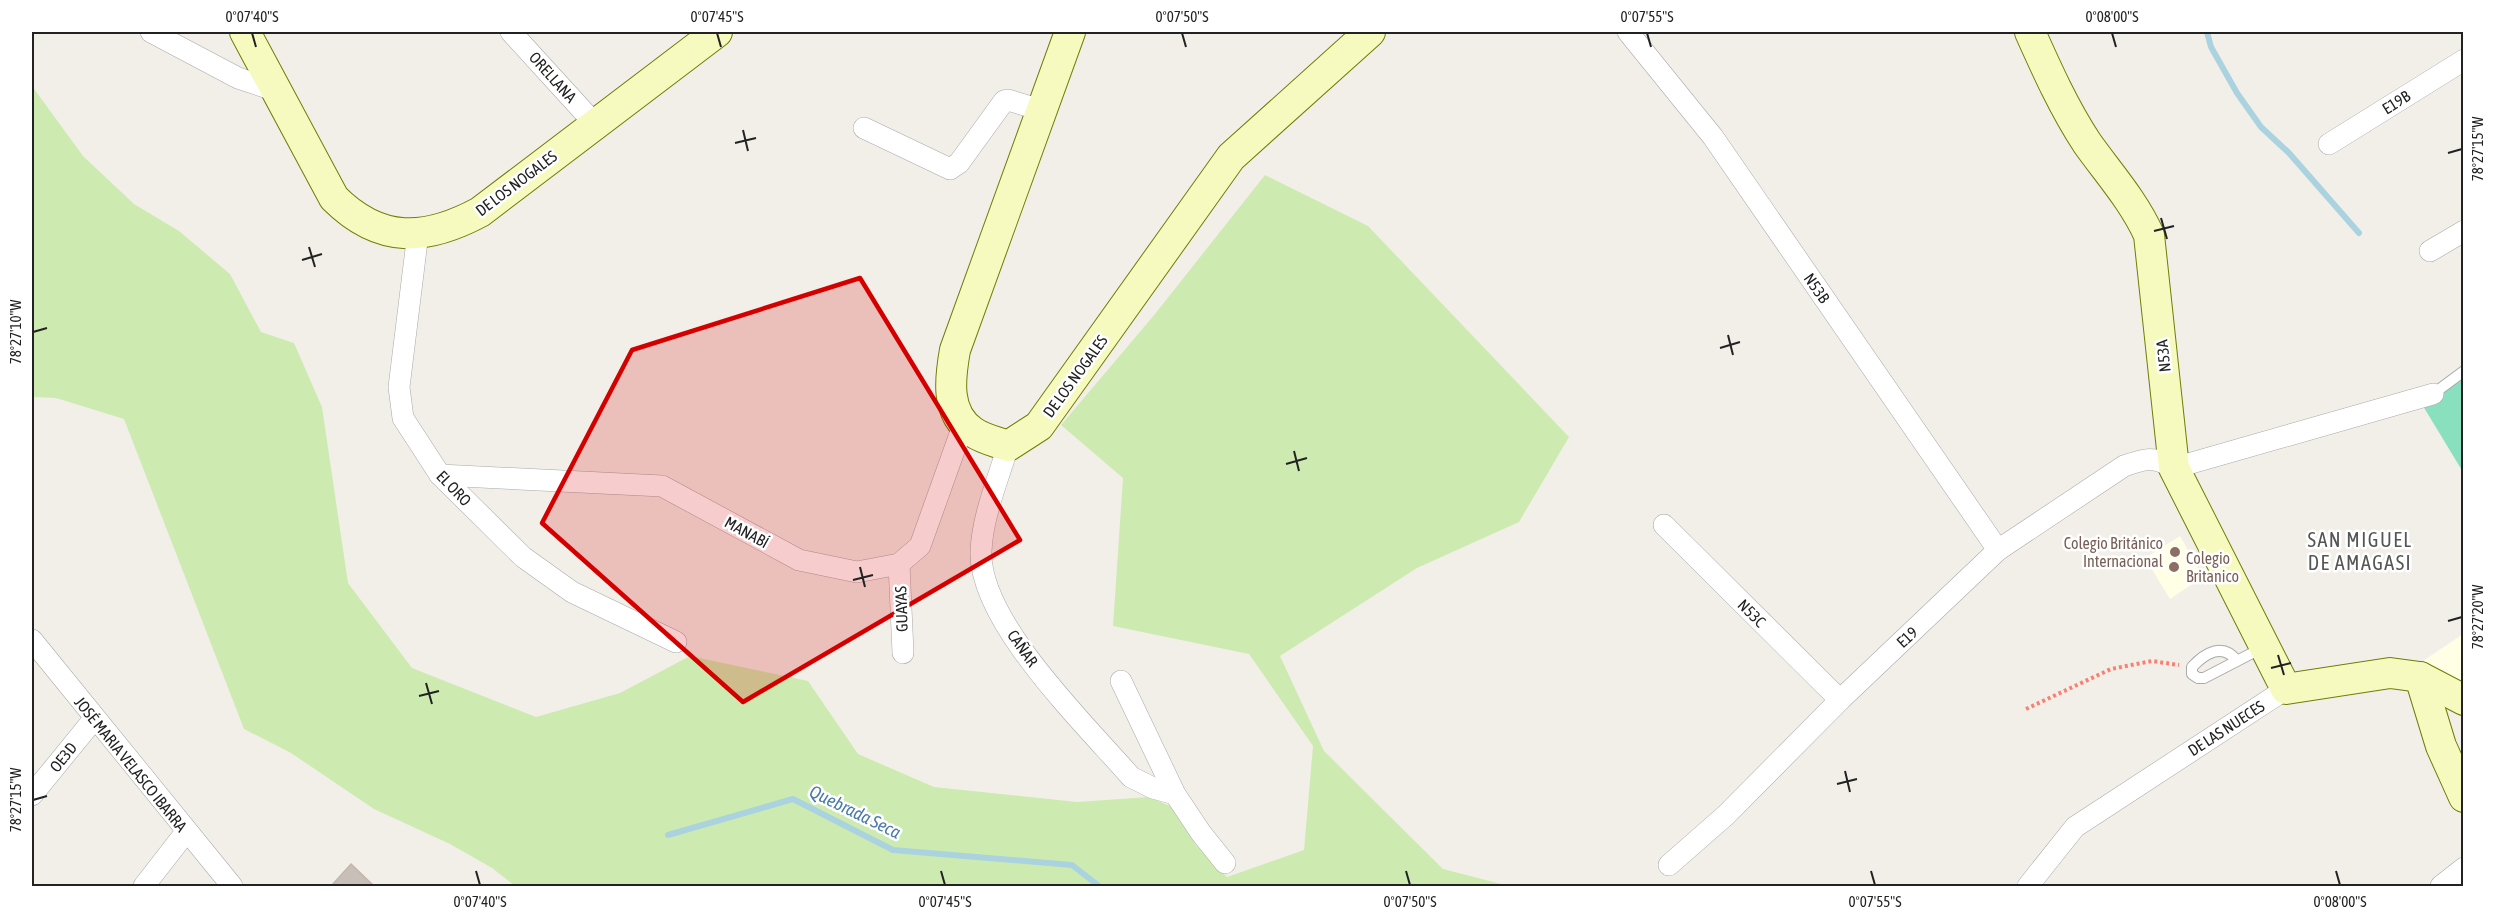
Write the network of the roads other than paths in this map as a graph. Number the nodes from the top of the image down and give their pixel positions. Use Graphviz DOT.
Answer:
graph roads {
  1 [pos="151,32"];
  2 [pos="245,32"];
  3 [pos="512,32"];
  4 [pos="717,32"];
  5 [pos="1070,32"];
  6 [pos="1370,32"];
  7 [pos="1628,32"];
  8 [pos="2030,32"];
  9 [pos="2463,60"];
  10 [pos="277,91"];
  11 [pos="1041,111"];
  12 [pos="594,123"];
  13 [pos="864,128"];
  14 [pos="2329,144"];
  15 [pos="2463,231"];
  16 [pos="418,233"];
  17 [pos="2430,251"];
  18 [pos="2463,371"];
  19 [pos="2433,394"];
  20 [pos="964,423"];
  21 [pos="1008,446"];
  22 [pos="2174,468"];
  23 [pos="440,475"];
  24 [pos="1664,525"];
  25 [pos="1998,550"];
  26 [pos="899,564"];
  27 [pos="32,640"];
  28 [pos="676,642"];
  29 [pos="2265,647"];
  30 [pos="903,653"];
  31 [pos="2236,661"];
  32 [pos="2420,677"];
  33 [pos="1120,681"];
  34 [pos="2286,689"];
  35 [pos="1840,700"];
  36 [pos="2463,700"];
  37 [pos="94,719"];
  38 [pos="1176,794"];
  39 [pos="32,795"];
  40 [pos="2463,797"];
  41 [pos="186,832"];
  42 [pos="1225,863"];
  43 [pos="1669,865"];
  44 [pos="2463,867"];
  45 [pos="144,886"];
  46 [pos="232,886"];
  47 [pos="2028,886"];
  48 [pos="2441,886"];
  1 -- 10 [label="street"];
  2 -- 10 [label="street, DE LOS NOGALES"];
  3 -- 12 [label="street, ORELLANA"];
  4 -- 12 [label="street, DE LOS NOGALES"];
  5 -- 11 [label="street"];
  6 -- 21 [label="street, DE LOS NOGALES"];
  7 -- 25 [label="street, N53B"];
  8 -- 22 [label="street, N53A"];
  9 -- 14 [label="street, E19B"];
  10 -- 16 [label="street, DE LOS NOGALES"];
  11 -- 13 [label="street"];
  11 -- 20 [label="street"];
  12 -- 16 [label="street, DE LOS NOGALES"];
  15 -- 17 [label="street"];
  16 -- 23 [label="street, EL ORO"];
  18 -- 19 [label="lane"];
  19 -- 22 [label="street"];
  20 -- 21 [label="street"];
  20 -- 26 [label="street"];
  21 -- 38 [label="street, CAÑAR"];
  22 -- 25 [label="street, E19"];
  22 -- 29 [label="street, N53A"];
  23 -- 26 [label="street, MANABÍ"];
  23 -- 28 [label="street, EL ORO"];
  24 -- 35 [label="street, N53C"];
  25 -- 35 [label="street, E19"];
  26 -- 30 [label="street, GUAYAS"];
  27 -- 37 [label="street, JOSÉ MARIA VELASCO IBARRA"];
  29 -- 31 [label="lane"];
  29 -- 34 [label="street, N53A"];
  31 -- 31 [label="lane"];
  32 -- 34 [label="street, DE LAS NUECES"];
  32 -- 36 [label="street, DE LAS NUECES"];
  32 -- 40 [label="street"];
  33 -- 38 [label="street"];
  34 -- 47 [label="street, DE LAS NUECES"];
  35 -- 43 [label="street, E19"];
  37 -- 39 [label="street, OE3D"];
  37 -- 41 [label="street, JOSÉ MARIA VELASCO IBARRA"];
  38 -- 42 [label="street"];
  41 -- 45 [label="street"];
  41 -- 46 [label="street, JOSÉ MARIA VELASCO IBARRA"];
  44 -- 48 [label="street"];
}
